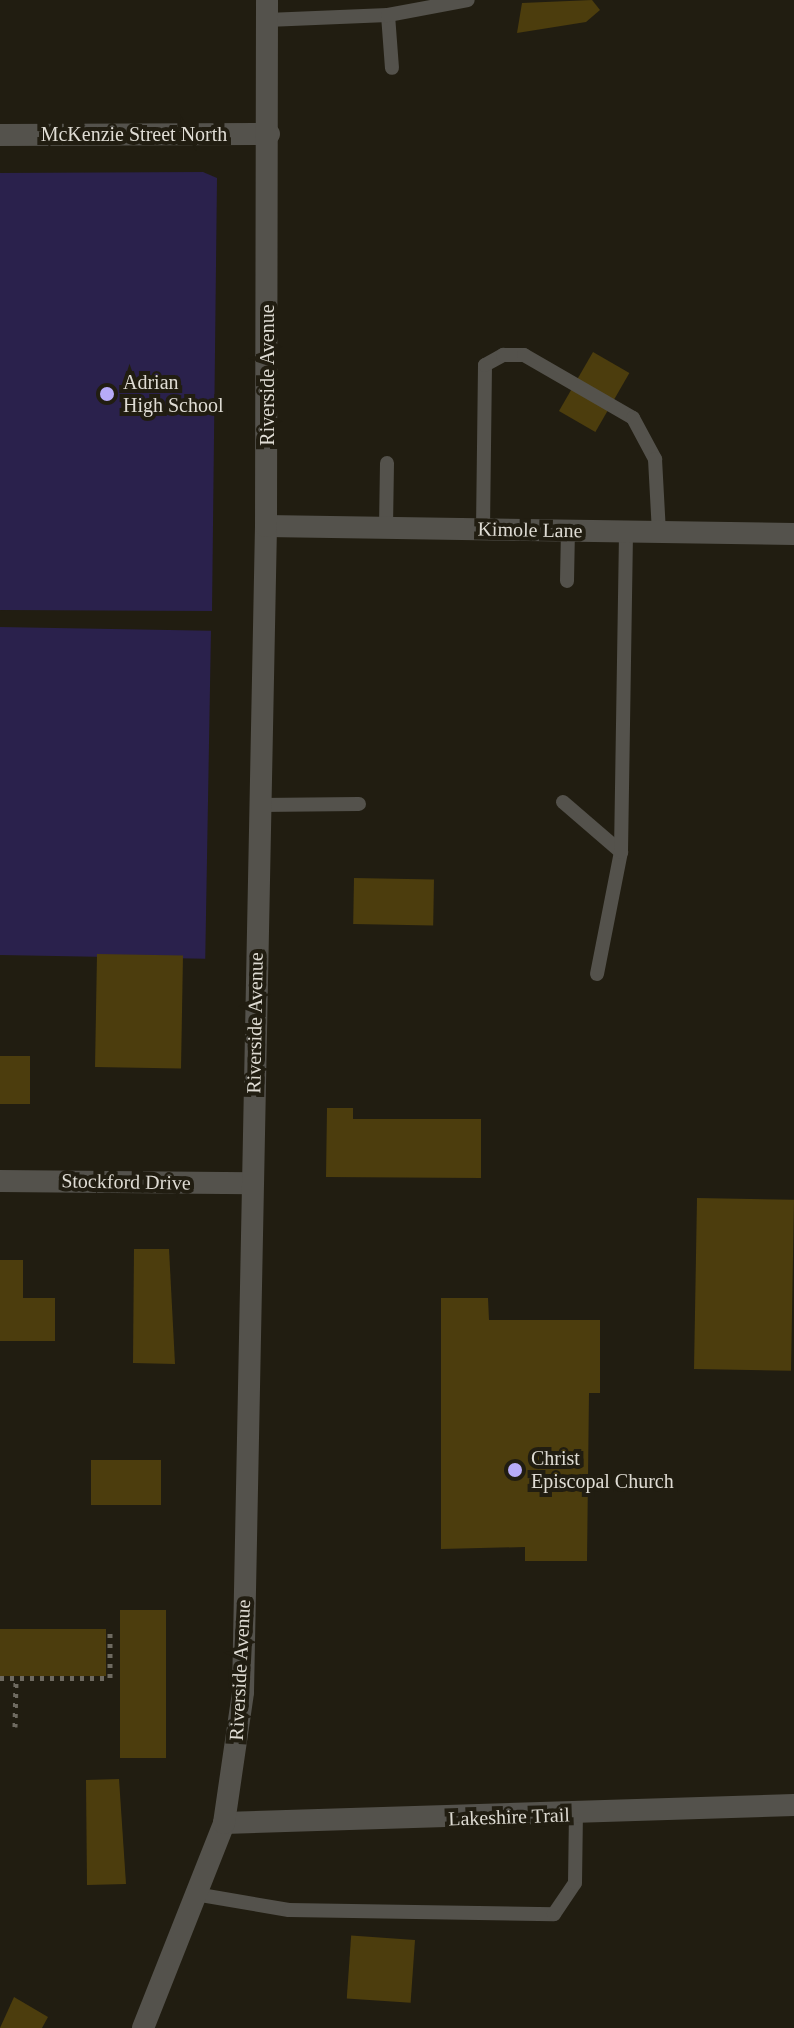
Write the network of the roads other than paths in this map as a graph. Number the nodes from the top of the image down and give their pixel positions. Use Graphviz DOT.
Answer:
graph roads {
  1 [pos="462,1"];
  2 [pos="267,10"];
  3 [pos="388,15"];
  4 [pos="392,68"];
  5 [pos="269,134"];
  6 [pos="0,135"];
  7 [pos="387,463"];
  8 [pos="266,526"];
  9 [pos="386,527"];
  10 [pos="483,529"];
  11 [pos="568,530"];
  12 [pos="626,531"];
  13 [pos="659,532"];
  14 [pos="794,534"];
  15 [pos="567,581"];
  16 [pos="563,802"];
  17 [pos="359,804"];
  18 [pos="260,805"];
  19 [pos="621,852"];
  20 [pos="597,974"];
  21 [pos="0,1181"];
  22 [pos="252,1183"];
  23 [pos="794,1805"];
  24 [pos="576,1815"];
  25 [pos="224,1823"];
  26 [pos="201,1895"];
  27 [pos="143,2028"];
  1 -- 3 [label="lane"];
  2 -- 3 [label="lane"];
  2 -- 5 [label="street, Riverside Avenue"];
  3 -- 4 [label="lane"];
  5 -- 6 [label="street, McKenzie Street North"];
  5 -- 8 [label="street, Riverside Avenue"];
  7 -- 9 [label="lane"];
  8 -- 9 [label="street, Kimole Lane"];
  8 -- 18 [label="street, Riverside Avenue"];
  9 -- 10 [label="street, Kimole Lane"];
  10 -- 11 [label="street, Kimole Lane"];
  10 -- 13 [label="lane"];
  11 -- 12 [label="street, Kimole Lane"];
  11 -- 15 [label="lane"];
  12 -- 13 [label="street, Kimole Lane"];
  12 -- 19 [label="lane"];
  13 -- 14 [label="street, Kimole Lane"];
  16 -- 19 [label="lane"];
  17 -- 18 [label="lane"];
  18 -- 22 [label="street, Riverside Avenue"];
  19 -- 20 [label="lane"];
  21 -- 22 [label="street, Stockford Drive"];
  22 -- 25 [label="street, Riverside Avenue"];
  23 -- 24 [label="street, Lakeshire Trail"];
  24 -- 25 [label="street, Lakeshire Trail"];
  24 -- 26 [label="lane"];
  25 -- 26 [label="street, Riverside Avenue"];
  26 -- 27 [label="street, Riverside Avenue"];
}
